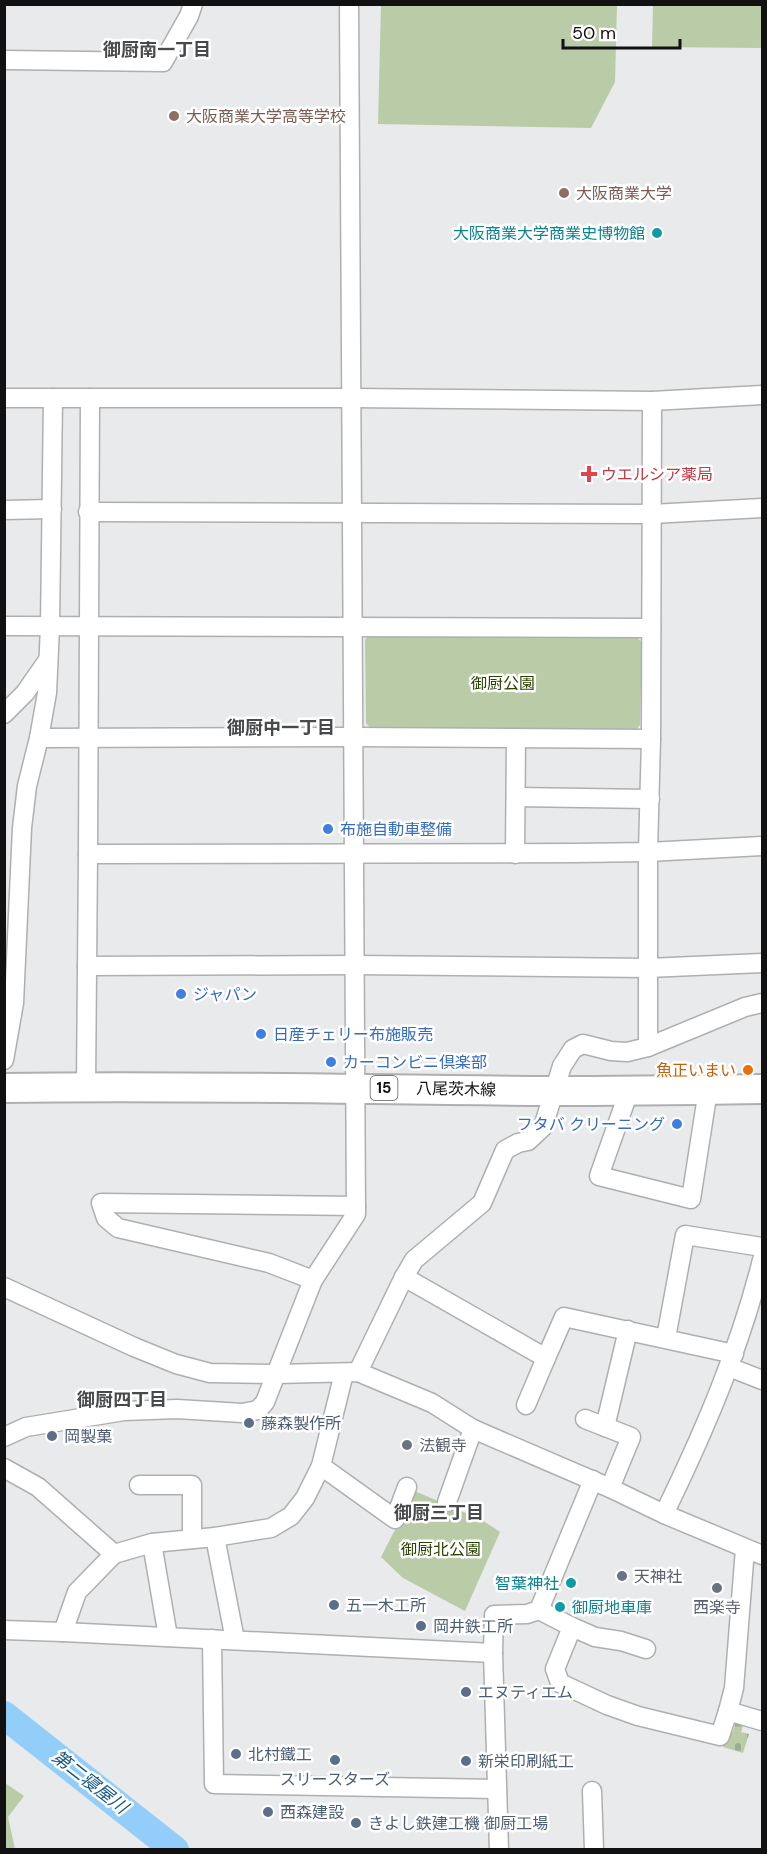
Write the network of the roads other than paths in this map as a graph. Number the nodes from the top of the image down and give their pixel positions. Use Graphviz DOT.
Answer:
graph roads {
  1 [pos="193,4"];
  2 [pos="350,4"];
  3 [pos="4,60"];
  4 [pos="762,395"];
  5 [pos="4,398"];
  6 [pos="53,398"];
  7 [pos="90,398"];
  8 [pos="352,398"];
  9 [pos="652,401"];
  10 [pos="762,508"];
  11 [pos="52,509"];
  12 [pos="4,510"];
  13 [pos="88,512"];
  14 [pos="352,512"];
  15 [pos="652,514"];
  16 [pos="4,626"];
  17 [pos="50,627"];
  18 [pos="90,627"];
  19 [pos="354,627"];
  20 [pos="651,628"];
  21 [pos="49,658"];
  22 [pos="4,714"];
  23 [pos="354,737"];
  24 [pos="39,738"];
  25 [pos="90,738"];
  26 [pos="516,738"];
  27 [pos="651,739"];
  28 [pos="516,797"];
  29 [pos="650,799"];
  30 [pos="762,846"];
  31 [pos="648,852"];
  32 [pos="354,853"];
  33 [pos="88,854"];
  34 [pos="515,854"];
  35 [pos="762,963"];
  36 [pos="356,965"];
  37 [pos="87,966"];
  38 [pos="648,968"];
  39 [pos="762,1003"];
  40 [pos="648,1047"];
  41 [pos="4,1060"];
  42 [pos="86,1086"];
  43 [pos="4,1088"];
  44 [pos="355,1088"];
  45 [pos="762,1089"];
  46 [pos="708,1090"];
  47 [pos="553,1091"];
  48 [pos="629,1091"];
  49 [pos="356,1206"];
  50 [pos="762,1247"];
  51 [pos="762,1260"];
  52 [pos="404,1277"];
  53 [pos="313,1280"];
  54 [pos="4,1287"];
  55 [pos="757,1305"];
  56 [pos="628,1330"];
  57 [pos="666,1338"];
  58 [pos="546,1358"];
  59 [pos="732,1361"];
  60 [pos="351,1372"];
  61 [pos="276,1374"];
  62 [pos="762,1380"];
  63 [pos="526,1405"];
  64 [pos="585,1419"];
  65 [pos="604,1427"];
  66 [pos="473,1429"];
  67 [pos="4,1437"];
  68 [pos="321,1466"];
  69 [pos="4,1468"];
  70 [pos="593,1480"];
  71 [pos="139,1485"];
  72 [pos="407,1486"];
  73 [pos="610,1488"];
  74 [pos="447,1502"];
  75 [pos="664,1514"];
  76 [pos="215,1537"];
  77 [pos="192,1539"];
  78 [pos="152,1543"];
  79 [pos="754,1552"];
  80 [pos="114,1554"];
  81 [pos="539,1610"];
  82 [pos="572,1627"];
  83 [pos="4,1630"];
  84 [pos="63,1632"];
  85 [pos="168,1637"];
  86 [pos="212,1639"];
  87 [pos="235,1640"];
  88 [pos="646,1649"];
  89 [pos="493,1653"];
  90 [pos="728,1711"];
  91 [pos="762,1721"];
  92 [pos="497,1789"];
  93 [pos="592,1791"];
  94 [pos="499,1850"];
  95 [pos="594,1850"];
  1 -- 3 [label="street"];
  2 -- 8 [label="street"];
  4 -- 9 [label="street"];
  5 -- 6 [label="street"];
  6 -- 7 [label="street"];
  6 -- 11 [label="street"];
  7 -- 8 [label="street"];
  7 -- 13 [label="street"];
  8 -- 9 [label="street"];
  8 -- 14 [label="street"];
  9 -- 15 [label="street"];
  10 -- 15 [label="street"];
  11 -- 12 [label="street"];
  11 -- 17 [label="street"];
  13 -- 14 [label="street"];
  13 -- 18 [label="street"];
  14 -- 15 [label="street"];
  14 -- 19 [label="street"];
  15 -- 20 [label="street"];
  16 -- 17 [label="street"];
  17 -- 18 [label="street"];
  17 -- 21 [label="street"];
  18 -- 19 [label="street"];
  18 -- 25 [label="street"];
  19 -- 20 [label="street"];
  19 -- 23 [label="street"];
  20 -- 27 [label="street"];
  21 -- 22 [label="street"];
  21 -- 24 [label="street"];
  23 -- 25 [label="street"];
  23 -- 26 [label="street"];
  23 -- 32 [label="street"];
  24 -- 25 [label="street"];
  24 -- 41 [label="street"];
  25 -- 33 [label="street"];
  26 -- 27 [label="street"];
  26 -- 28 [label="street"];
  27 -- 29 [label="street"];
  28 -- 29 [label="street"];
  28 -- 34 [label="street"];
  29 -- 31 [label="street"];
  30 -- 31 [label="street"];
  31 -- 34 [label="street"];
  31 -- 38 [label="street"];
  32 -- 33 [label="street"];
  32 -- 34 [label="street"];
  32 -- 36 [label="street"];
  33 -- 37 [label="street"];
  35 -- 38 [label="street"];
  36 -- 37 [label="street"];
  36 -- 38 [label="street"];
  36 -- 44 [label="street"];
  37 -- 42 [label="street"];
  38 -- 40 [label="street"];
  39 -- 40 [label="street"];
  40 -- 47 [label="street"];
  42 -- 43 [label="main road, 八尾茨木線 / 15"];
  42 -- 44 [label="main road, 八尾茨木線 / 15"];
  44 -- 47 [label="main road, 八尾茨木線 / 15"];
  44 -- 49 [label="street"];
  45 -- 46 [label="main road, 八尾茨木線 / 15"];
  46 -- 48 [label="main road, 八尾茨木線 / 15"];
  46 -- 48 [label="street"];
  47 -- 48 [label="main road, 八尾茨木線 / 15"];
  47 -- 52 [label="street"];
  49 -- 53 [label="street"];
  49 -- 53 [label="street"];
  50 -- 57 [label="street"];
  51 -- 55 [label="street"];
  52 -- 58 [label="street"];
  52 -- 60 [label="street"];
  53 -- 61 [label="street"];
  54 -- 61 [label="street"];
  55 -- 59 [label="street"];
  56 -- 57 [label="street"];
  56 -- 58 [label="street"];
  56 -- 65 [label="street"];
  57 -- 59 [label="street"];
  58 -- 63 [label="street"];
  59 -- 62 [label="street"];
  59 -- 75 [label="street"];
  60 -- 61 [label="street"];
  60 -- 66 [label="street"];
  60 -- 68 [label="street"];
  61 -- 67 [label="street"];
  64 -- 65 [label="street"];
  65 -- 73 [label="street"];
  66 -- 70 [label="street"];
  66 -- 74 [label="street"];
  68 -- 72 [label="street"];
  68 -- 76 [label="street"];
  69 -- 80 [label="street"];
  70 -- 73 [label="street"];
  70 -- 81 [label="street"];
  71 -- 77 [label="street"];
  73 -- 75 [label="street"];
  75 -- 79 [label="street"];
  76 -- 77 [label="street"];
  76 -- 87 [label="street"];
  77 -- 78 [label="street"];
  78 -- 80 [label="street"];
  78 -- 85 [label="street"];
  79 -- 90 [label="street"];
  80 -- 84 [label="street"];
  81 -- 82 [label="street"];
  81 -- 89 [label="street"];
  82 -- 88 [label="street"];
  82 -- 90 [label="street"];
  83 -- 84 [label="street"];
  84 -- 85 [label="street"];
  85 -- 86 [label="street"];
  86 -- 87 [label="street"];
  86 -- 92 [label="street"];
  87 -- 89 [label="street"];
  89 -- 92 [label="street"];
  90 -- 91 [label="street"];
  92 -- 94 [label="street"];
  93 -- 95 [label="street"];
}
